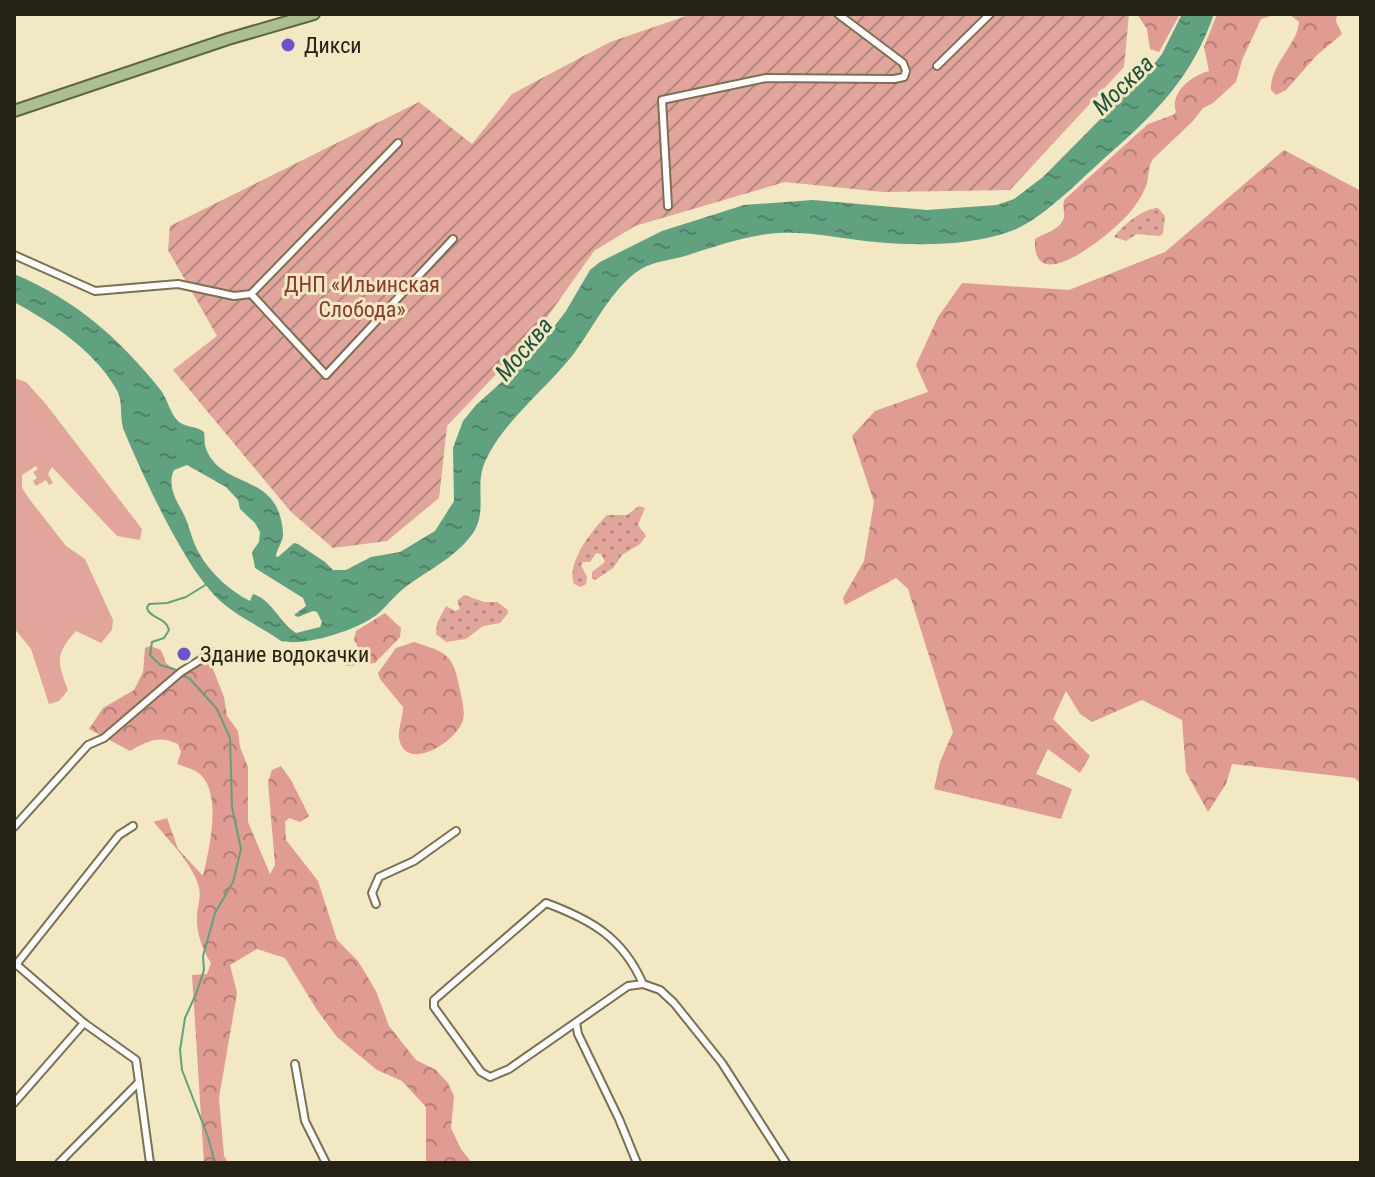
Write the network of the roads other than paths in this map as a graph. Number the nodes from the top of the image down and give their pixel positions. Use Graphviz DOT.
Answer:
graph roads {
  1 [pos="314,14"];
  2 [pos="838,14"];
  3 [pos="990,14"];
  4 [pos="937,66"];
  5 [pos="14,111"];
  6 [pos="398,143"];
  7 [pos="668,206"];
  8 [pos="453,239"];
  9 [pos="14,255"];
  10 [pos="251,294"];
  11 [pos="213,652"];
  12 [pos="133,826"];
  13 [pos="14,827"];
  14 [pos="456,831"];
  15 [pos="376,904"];
  16 [pos="16,966"];
  17 [pos="643,984"];
  18 [pos="84,1023"];
  19 [pos="576,1023"];
  20 [pos="295,1064"];
  21 [pos="139,1082"];
  22 [pos="14,1103"];
  23 [pos="59,1163"];
  24 [pos="150,1163"];
  25 [pos="326,1163"];
  26 [pos="637,1163"];
  27 [pos="786,1163"];
  1 -- 5 [label="main road"];
  2 -- 7 [label="street"];
  3 -- 4 [label="street"];
  6 -- 10 [label="street"];
  8 -- 10 [label="street"];
  9 -- 10 [label="street"];
  11 -- 13 [label="street"];
  12 -- 16 [label="street"];
  14 -- 15 [label="street"];
  16 -- 18 [label="street"];
  17 -- 19 [label="street"];
  17 -- 19 [label="street"];
  17 -- 27 [label="street"];
  18 -- 21 [label="street"];
  18 -- 22 [label="street"];
  19 -- 26 [label="street"];
  20 -- 25 [label="street"];
  21 -- 23 [label="street"];
  21 -- 24 [label="street"];
}
